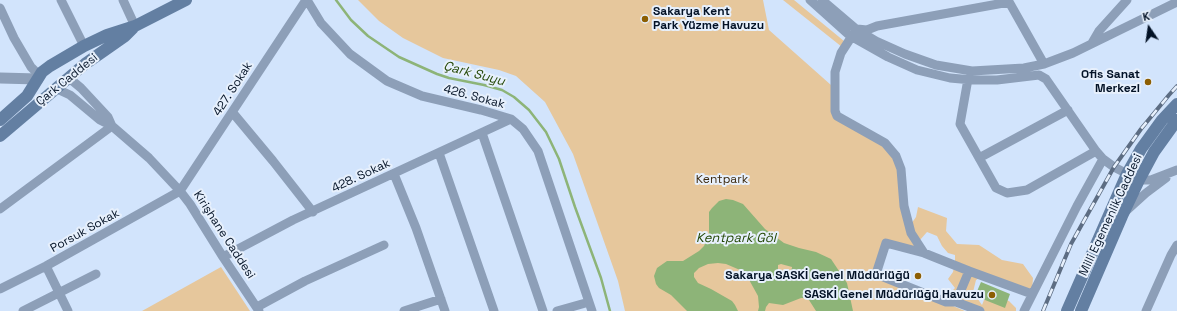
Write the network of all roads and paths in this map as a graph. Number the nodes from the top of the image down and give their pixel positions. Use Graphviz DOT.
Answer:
graph roads {
  1 [pos="61,0"];
  2 [pos="123,0"];
  3 [pos="186,0"];
  4 [pos="306,0"];
  5 [pos="810,0"];
  6 [pos="822,0"];
  7 [pos="1127,0"];
  8 [pos="1009,1"];
  9 [pos="1169,3"];
  10 [pos="0,8"];
  11 [pos="135,26"];
  12 [pos="854,33"];
  13 [pos="1092,43"];
  14 [pos="84,46"];
  15 [pos="1044,64"];
  16 [pos="50,66"];
  17 [pos="39,77"];
  18 [pos="0,78"];
  19 [pos="69,78"];
  20 [pos="968,79"];
  21 [pos="57,89"];
  22 [pos="1177,104"];
  23 [pos="1068,110"];
  24 [pos="232,113"];
  25 [pos="511,119"];
  26 [pos="0,120"];
  27 [pos="1177,120"];
  28 [pos="112,126"];
  29 [pos="482,133"];
  30 [pos="0,136"];
  31 [pos="1096,151"];
  32 [pos="439,153"];
  33 [pos="980,158"];
  34 [pos="1103,159"];
  35 [pos="1176,170"];
  36 [pos="394,174"];
  37 [pos="1127,174"];
  38 [pos="1139,180"];
  39 [pos="180,191"];
  40 [pos="0,209"];
  41 [pos="313,212"];
  42 [pos="1122,216"];
  43 [pos="384,245"];
  44 [pos="1177,245"];
  45 [pos="924,253"];
  46 [pos="223,257"];
  47 [pos="46,266"];
  48 [pos="969,271"];
  49 [pos="96,274"];
  50 [pos="0,289"];
  51 [pos="59,292"];
  52 [pos="1032,294"];
  53 [pos="441,299"];
  54 [pos="956,302"];
  55 [pos="590,307"];
  56 [pos="258,309"];
  57 [pos="22,311"];
  58 [pos="68,311"];
  59 [pos="404,311"];
  60 [pos="445,311"];
  61 [pos="494,311"];
  62 [pos="543,311"];
  63 [pos="557,311"];
  64 [pos="980,311"];
  65 [pos="1024,311"];
  66 [pos="1067,311"];
  67 [pos="1080,311"];
  68 [pos="1146,311"];
  1 -- 14 [label="street"];
  2 -- 11 [label="street"];
  3 -- 11 [label="main road, Çark Caddesi"];
  4 -- 24 [label="street, 427. Sokak"];
  4 -- 25 [label="street, 426. Sokak"];
  5 -- 12 [label="street"];
  6 -- 12 [label="street"];
  7 -- 13 [label="street"];
  8 -- 12 [label="street"];
  8 -- 15 [label="street"];
  9 -- 13 [label="street"];
  10 -- 17 [label="street"];
  11 -- 14 [label="main road, Çark Caddesi"];
  11 -- 19 [label="main road, Çark Caddesi"];
  12 -- 15 [label="street"];
  12 -- 20 [label="street"];
  12 -- 45 [label="street"];
  13 -- 15 [label="street"];
  14 -- 16 [label="main road, Çark Caddesi"];
  16 -- 17 [label="main road, Çark Caddesi"];
  16 -- 19 [label="main road"];
  17 -- 18 [label="street"];
  17 -- 21 [label="main road"];
  17 -- 26 [label="main road, Çark Caddesi"];
  19 -- 21 [label="main road, Çark Caddesi"];
  19 -- 28 [label="street, Kirişhane Caddesi"];
  20 -- 23 [label="street"];
  20 -- 33 [label="street"];
  21 -- 28 [label="street, Kirişhane Caddesi"];
  21 -- 30 [label="main road, Çark Caddesi"];
  22 -- 37 [label="main road, Milli Egemenlik Caddesi"];
  23 -- 31 [label="street"];
  23 -- 33 [label="street"];
  24 -- 39 [label="street, 427. Sokak"];
  24 -- 41 [label="street"];
  25 -- 29 [label="street, 428. Sokak"];
  25 -- 55 [label="street, 426. Sokak"];
  27 -- 38 [label="main road, Milli Egemenlik Caddesi"];
  28 -- 39 [label="street, Kirişhane Caddesi"];
  28 -- 40 [label="street"];
  29 -- 32 [label="street, 428. Sokak"];
  29 -- 62 [label="street"];
  31 -- 33 [label="street"];
  31 -- 34 [label="street"];
  32 -- 36 [label="street, 428. Sokak"];
  32 -- 61 [label="street"];
  34 -- 37 [label="street"];
  34 -- 52 [label="street"];
  35 -- 38 [label="street"];
  35 -- 42 [label="street"];
  36 -- 41 [label="street, 428. Sokak"];
  36 -- 53 [label="street"];
  37 -- 38 [label="street"];
  37 -- 66 [label="main road, Milli Egemenlik Caddesi"];
  38 -- 42 [label="main road, Milli Egemenlik Caddesi"];
  39 -- 46 [label="street, Kirişhane Caddesi"];
  39 -- 47 [label="street, Porsuk Sokak"];
  41 -- 46 [label="street, 428. Sokak"];
  42 -- 67 [label="main road, Milli Egemenlik Caddesi"];
  43 -- 56 [label="street"];
  44 -- 68 [label="street"];
  45 -- 48 [label="street"];
  45 -- 54 [label="street"];
  46 -- 56 [label="street, Kirişhane Caddesi"];
  47 -- 50 [label="street, Porsuk Sokak"];
  47 -- 51 [label="street"];
  48 -- 52 [label="street"];
  48 -- 54 [label="street"];
  49 -- 51 [label="street"];
  51 -- 57 [label="street"];
  51 -- 58 [label="street"];
  52 -- 65 [label="street"];
  53 -- 59 [label="street"];
  53 -- 60 [label="street"];
  54 -- 64 [label="street"];
  55 -- 63 [label="street"];
}
